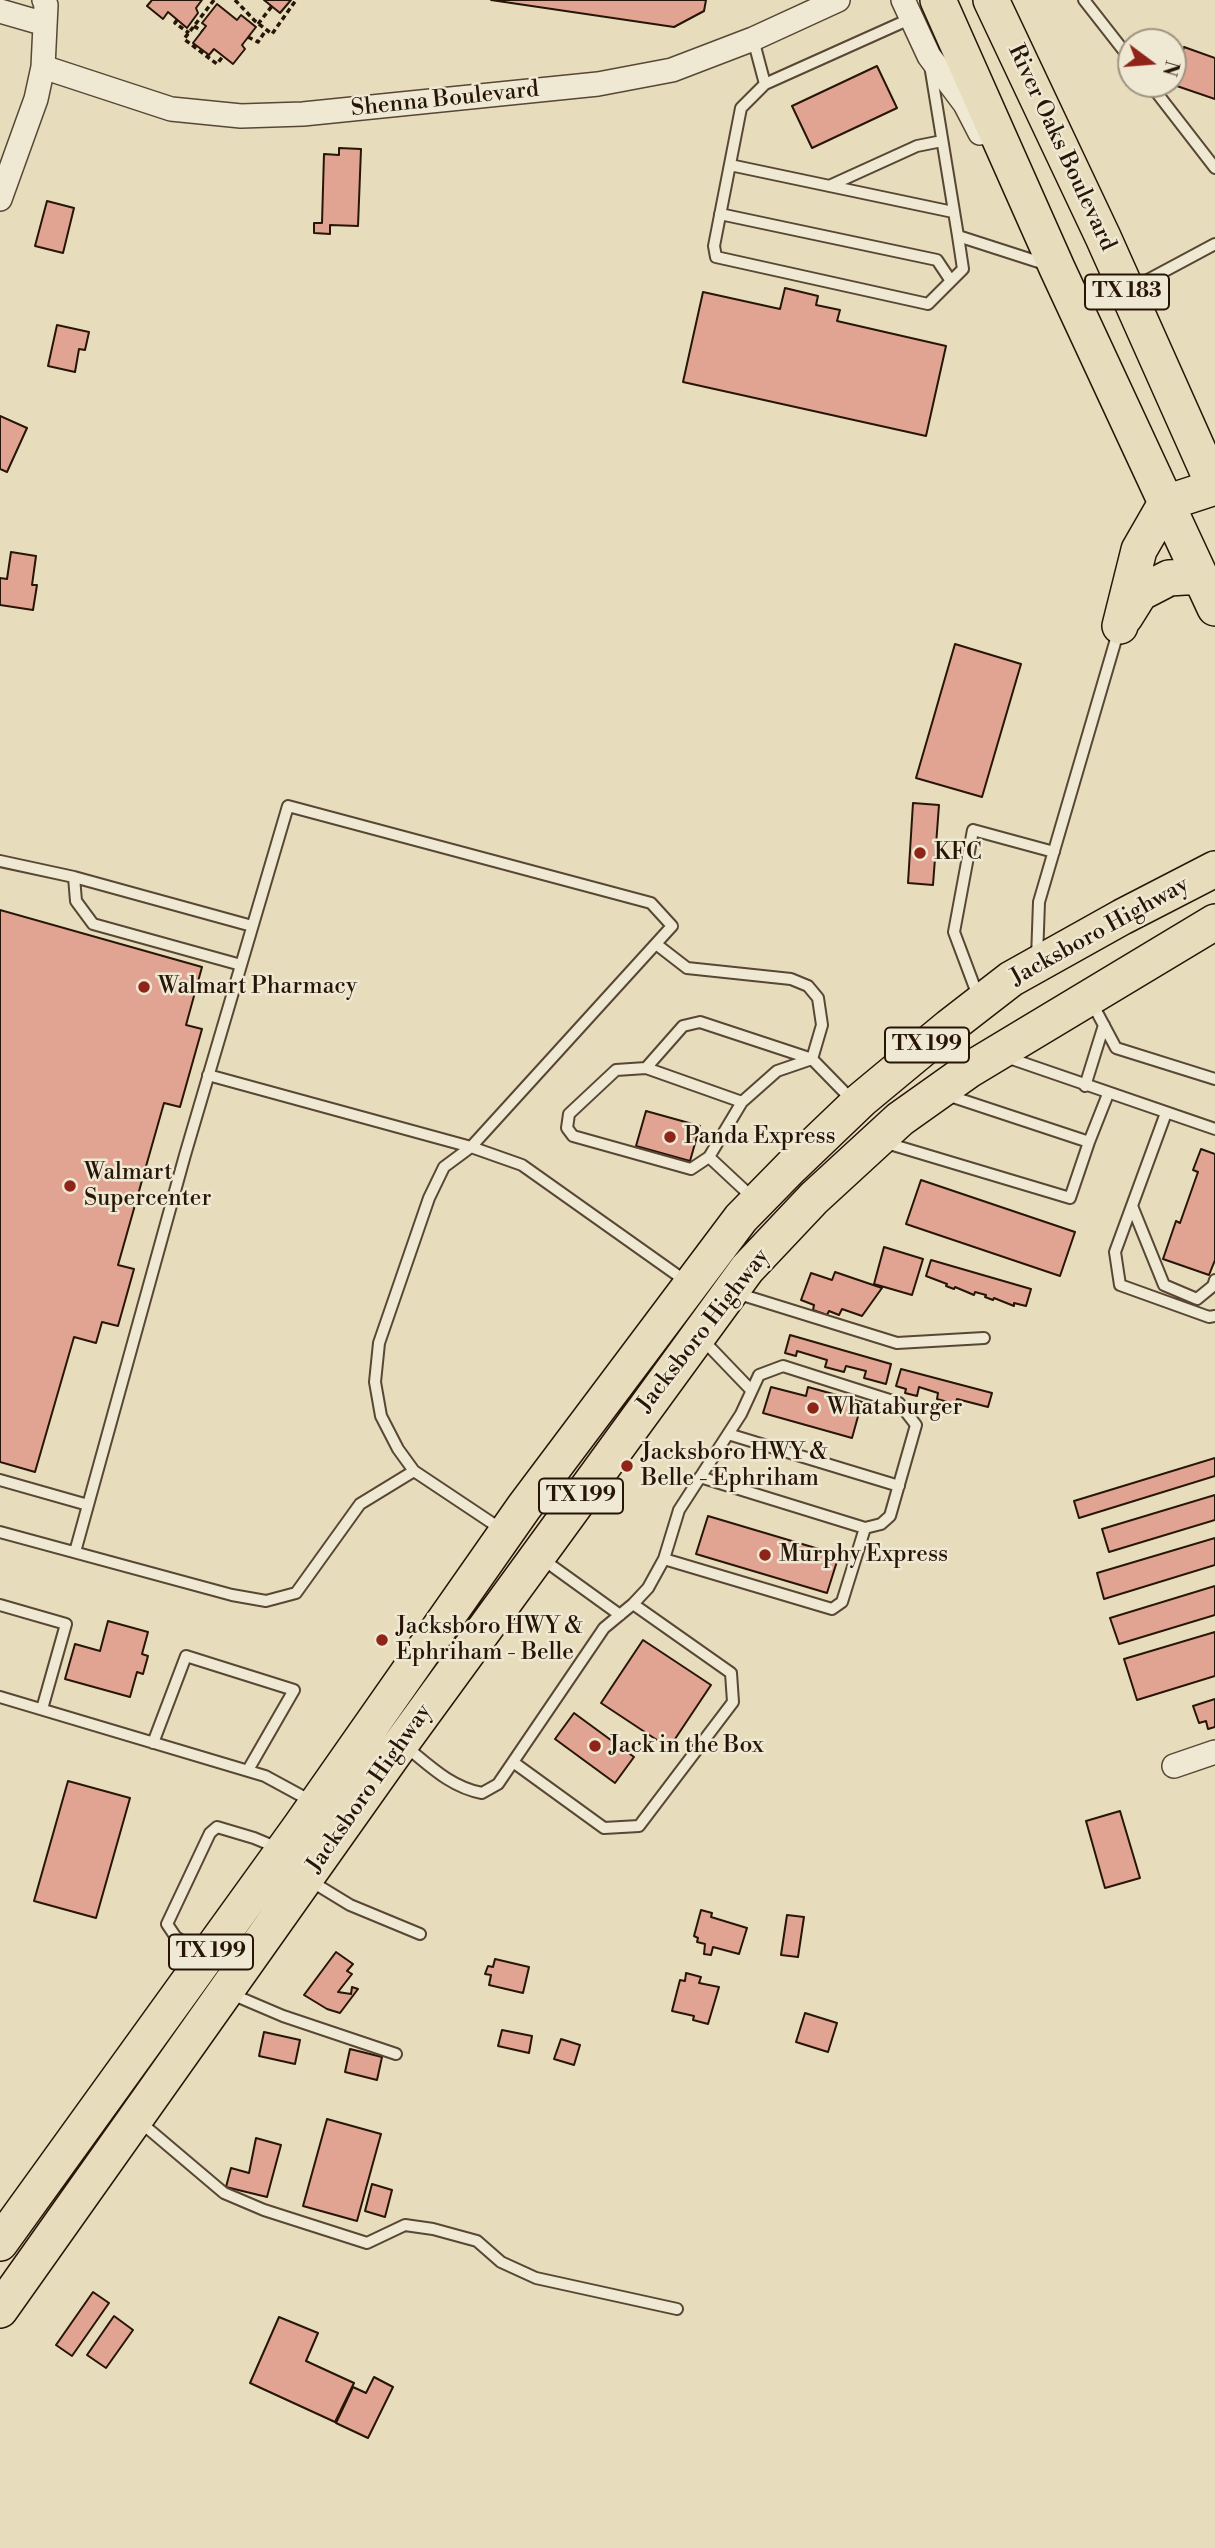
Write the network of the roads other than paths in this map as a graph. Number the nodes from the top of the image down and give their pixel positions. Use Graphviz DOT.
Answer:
graph roads {
  1 [pos="44,0"];
  2 [pos="838,0"];
  3 [pos="991,0"];
  4 [pos="1084,0"];
  5 [pos="918,6"];
  6 [pos="0,12"];
  7 [pos="45,24"];
  8 [pos="753,39"];
  9 [pos="1117,42"];
  10 [pos="929,56"];
  11 [pos="43,67"];
  12 [pos="765,84"];
  13 [pos="1161,98"];
  14 [pos="942,141"];
  15 [pos="730,164"];
  16 [pos="1215,167"];
  17 [pos="1020,181"];
  18 [pos="829,186"];
  19 [pos="0,199"];
  20 [pos="953,212"];
  21 [pos="720,214"];
  22 [pos="957,236"];
  23 [pos="1215,244"];
  24 [pos="1057,268"];
  25 [pos="951,281"];
  26 [pos="1127,291"];
  27 [pos="1215,488"];
  28 [pos="1166,503"];
  29 [pos="1200,576"];
  30 [pos="1215,608"];
  31 [pos="1120,626"];
  32 [pos="1054,852"];
  33 [pos="0,861"];
  34 [pos="1215,869"];
  35 [pos="75,877"];
  36 [pos="1215,925"];
  37 [pos="252,926"];
  38 [pos="656,944"];
  39 [pos="241,965"];
  40 [pos="1037,965"];
  41 [pos="981,1003"];
  42 [pos="1097,1012"];
  43 [pos="948,1027"];
  44 [pos="812,1059"];
  45 [pos="983,1062"];
  46 [pos="646,1068"];
  47 [pos="208,1075"];
  48 [pos="1215,1079"];
  49 [pos="1085,1086"];
  50 [pos="938,1092"];
  51 [pos="1108,1094"];
  52 [pos="742,1102"];
  53 [pos="856,1105"];
  54 [pos="1166,1112"];
  55 [pos="1215,1129"];
  56 [pos="877,1140"];
  57 [pos="1089,1142"];
  58 [pos="471,1147"];
  59 [pos="709,1157"];
  60 [pos="757,1202"];
  61 [pos="1132,1206"];
  62 [pos="1215,1280"];
  63 [pos="690,1284"];
  64 [pos="730,1291"];
  65 [pos="1215,1316"];
  66 [pos="698,1335"];
  67 [pos="984,1338"];
  68 [pos="751,1390"];
  69 [pos="728,1434"];
  70 [pos="414,1471"];
  71 [pos="700,1477"];
  72 [pos="0,1480"];
  73 [pos="899,1486"];
  74 [pos="88,1505"];
  75 [pos="865,1528"];
  76 [pos="0,1532"];
  77 [pos="506,1532"];
  78 [pos="75,1552"];
  79 [pos="538,1556"];
  80 [pos="664,1559"];
  81 [pos="633,1604"];
  82 [pos="0,1605"];
  83 [pos="620,1615"];
  84 [pos="0,1697"];
  85 [pos="42,1709"];
  86 [pos="153,1743"];
  87 [pos="402,1743"];
  88 [pos="1215,1752"];
  89 [pos="513,1762"];
  90 [pos="1174,1766"];
  91 [pos="248,1770"];
  92 [pos="316,1805"];
  93 [pos="284,1850"];
  94 [pos="307,1879"];
  95 [pos="420,1934"];
  96 [pos="206,1958"];
  97 [pos="226,1992"];
  98 [pos="396,2054"];
  99 [pos="137,2119"];
  100 [pos="0,2244"];
  101 [pos="29,2269"];
  102 [pos="677,2309"];
  103 [pos="0,2310"];
  1 -- 7 [label="street"];
  2 -- 8 [label="street, Shenna Boulevard"];
  3 -- 26 [label="main road, River Oaks Boulevard / TX 183"];
  4 -- 9 [label="lane"];
  5 -- 10 [label="street"];
  5 -- 12 [label="lane"];
  5 -- 17 [label="main road, TX 183"];
  6 -- 7 [label="street"];
  7 -- 11 [label="street"];
  8 -- 11 [label="street, Shenna Boulevard"];
  8 -- 12 [label="lane"];
  10 -- 14 [label="lane"];
  10 -- 17 [label="street"];
  11 -- 19 [label="street"];
  12 -- 15 [label="lane"];
  13 -- 16 [label="lane"];
  14 -- 18 [label="lane"];
  14 -- 20 [label="lane"];
  15 -- 18 [label="lane"];
  15 -- 21 [label="lane"];
  17 -- 24 [label="main road, TX 183"];
  18 -- 20 [label="lane"];
  20 -- 22 [label="lane"];
  21 -- 25 [label="lane"];
  21 -- 25 [label="lane"];
  22 -- 24 [label="lane"];
  22 -- 25 [label="lane"];
  23 -- 26 [label="lane"];
  24 -- 28 [label="main road, TX 183"];
  26 -- 27 [label="main road, River Oaks Boulevard / TX 183"];
  27 -- 28 [label="main road"];
  28 -- 29 [label="main road, TX 183"];
  28 -- 31 [label="main road"];
  29 -- 30 [label="main road, TX 183"];
  29 -- 31 [label="main road"];
  31 -- 32 [label="lane"];
  32 -- 40 [label="lane"];
  32 -- 41 [label="lane"];
  33 -- 35 [label="lane"];
  34 -- 40 [label="main road, Jacksboro Highway / TX 199"];
  35 -- 37 [label="lane"];
  35 -- 39 [label="lane"];
  36 -- 42 [label="main road, Jacksboro Highway / TX 199"];
  37 -- 38 [label="lane"];
  37 -- 39 [label="lane"];
  38 -- 44 [label="lane"];
  38 -- 58 [label="lane"];
  39 -- 47 [label="lane"];
  40 -- 41 [label="main road, Jacksboro Highway / TX 199"];
  41 -- 43 [label="main road, Jacksboro Highway / TX 199"];
  42 -- 45 [label="main road, Jacksboro Highway / TX 199"];
  42 -- 48 [label="lane"];
  42 -- 49 [label="lane"];
  43 -- 45 [label="main road"];
  43 -- 53 [label="main road, Jacksboro Highway / TX 199"];
  44 -- 46 [label="lane"];
  44 -- 52 [label="lane"];
  44 -- 53 [label="lane"];
  45 -- 49 [label="lane"];
  45 -- 50 [label="main road, Jacksboro Highway / TX 199"];
  46 -- 52 [label="lane"];
  46 -- 59 [label="lane"];
  47 -- 58 [label="lane"];
  47 -- 74 [label="lane"];
  49 -- 51 [label="lane"];
  50 -- 56 [label="main road, Jacksboro Highway / TX 199"];
  50 -- 57 [label="lane"];
  51 -- 54 [label="lane"];
  51 -- 57 [label="lane"];
  52 -- 59 [label="lane"];
  53 -- 60 [label="main road, Jacksboro Highway / TX 199"];
  54 -- 55 [label="lane"];
  54 -- 61 [label="lane"];
  56 -- 57 [label="lane"];
  56 -- 64 [label="main road, Jacksboro Highway / TX 199"];
  58 -- 63 [label="lane"];
  58 -- 70 [label="lane"];
  59 -- 60 [label="lane"];
  60 -- 63 [label="main road, Jacksboro Highway / TX 199"];
  61 -- 62 [label="lane"];
  61 -- 65 [label="lane"];
  63 -- 77 [label="main road, Jacksboro Highway / TX 199"];
  64 -- 66 [label="main road, Jacksboro Highway / TX 199"];
  64 -- 67 [label="lane"];
  66 -- 68 [label="lane"];
  66 -- 79 [label="main road, Jacksboro Highway / TX 199"];
  68 -- 69 [label="lane"];
  68 -- 73 [label="lane"];
  69 -- 71 [label="lane"];
  69 -- 73 [label="lane"];
  70 -- 77 [label="lane"];
  70 -- 78 [label="lane"];
  71 -- 75 [label="lane"];
  71 -- 80 [label="lane"];
  72 -- 74 [label="lane"];
  73 -- 75 [label="lane"];
  74 -- 78 [label="lane"];
  75 -- 80 [label="lane"];
  76 -- 78 [label="lane"];
  77 -- 79 [label="main road"];
  77 -- 92 [label="main road, Jacksboro Highway / TX 199"];
  79 -- 83 [label="lane"];
  79 -- 87 [label="main road, Jacksboro Highway / TX 199"];
  80 -- 81 [label="lane"];
  81 -- 83 [label="lane"];
  81 -- 89 [label="lane"];
  82 -- 85 [label="lane"];
  83 -- 89 [label="lane"];
  84 -- 85 [label="lane"];
  85 -- 86 [label="lane"];
  86 -- 91 [label="lane"];
  86 -- 91 [label="lane"];
  87 -- 89 [label="lane"];
  87 -- 94 [label="main road, Jacksboro Highway / TX 199"];
  88 -- 90 [label="street"];
  91 -- 92 [label="lane"];
  92 -- 93 [label="main road, Jacksboro Highway / TX 199"];
  93 -- 96 [label="main road, Jacksboro Highway / TX 199"];
  93 -- 96 [label="lane"];
  94 -- 95 [label="lane"];
  94 -- 97 [label="main road, Jacksboro Highway / TX 199"];
  96 -- 100 [label="main road, Jacksboro Highway / TX 199"];
  97 -- 98 [label="lane"];
  97 -- 99 [label="main road, Jacksboro Highway / TX 199"];
  99 -- 101 [label="main road, Jacksboro Highway / TX 199"];
  99 -- 102 [label="lane"];
  100 -- 101 [label="main road"];
  101 -- 103 [label="main road, Jacksboro Highway / TX 199"];
}
